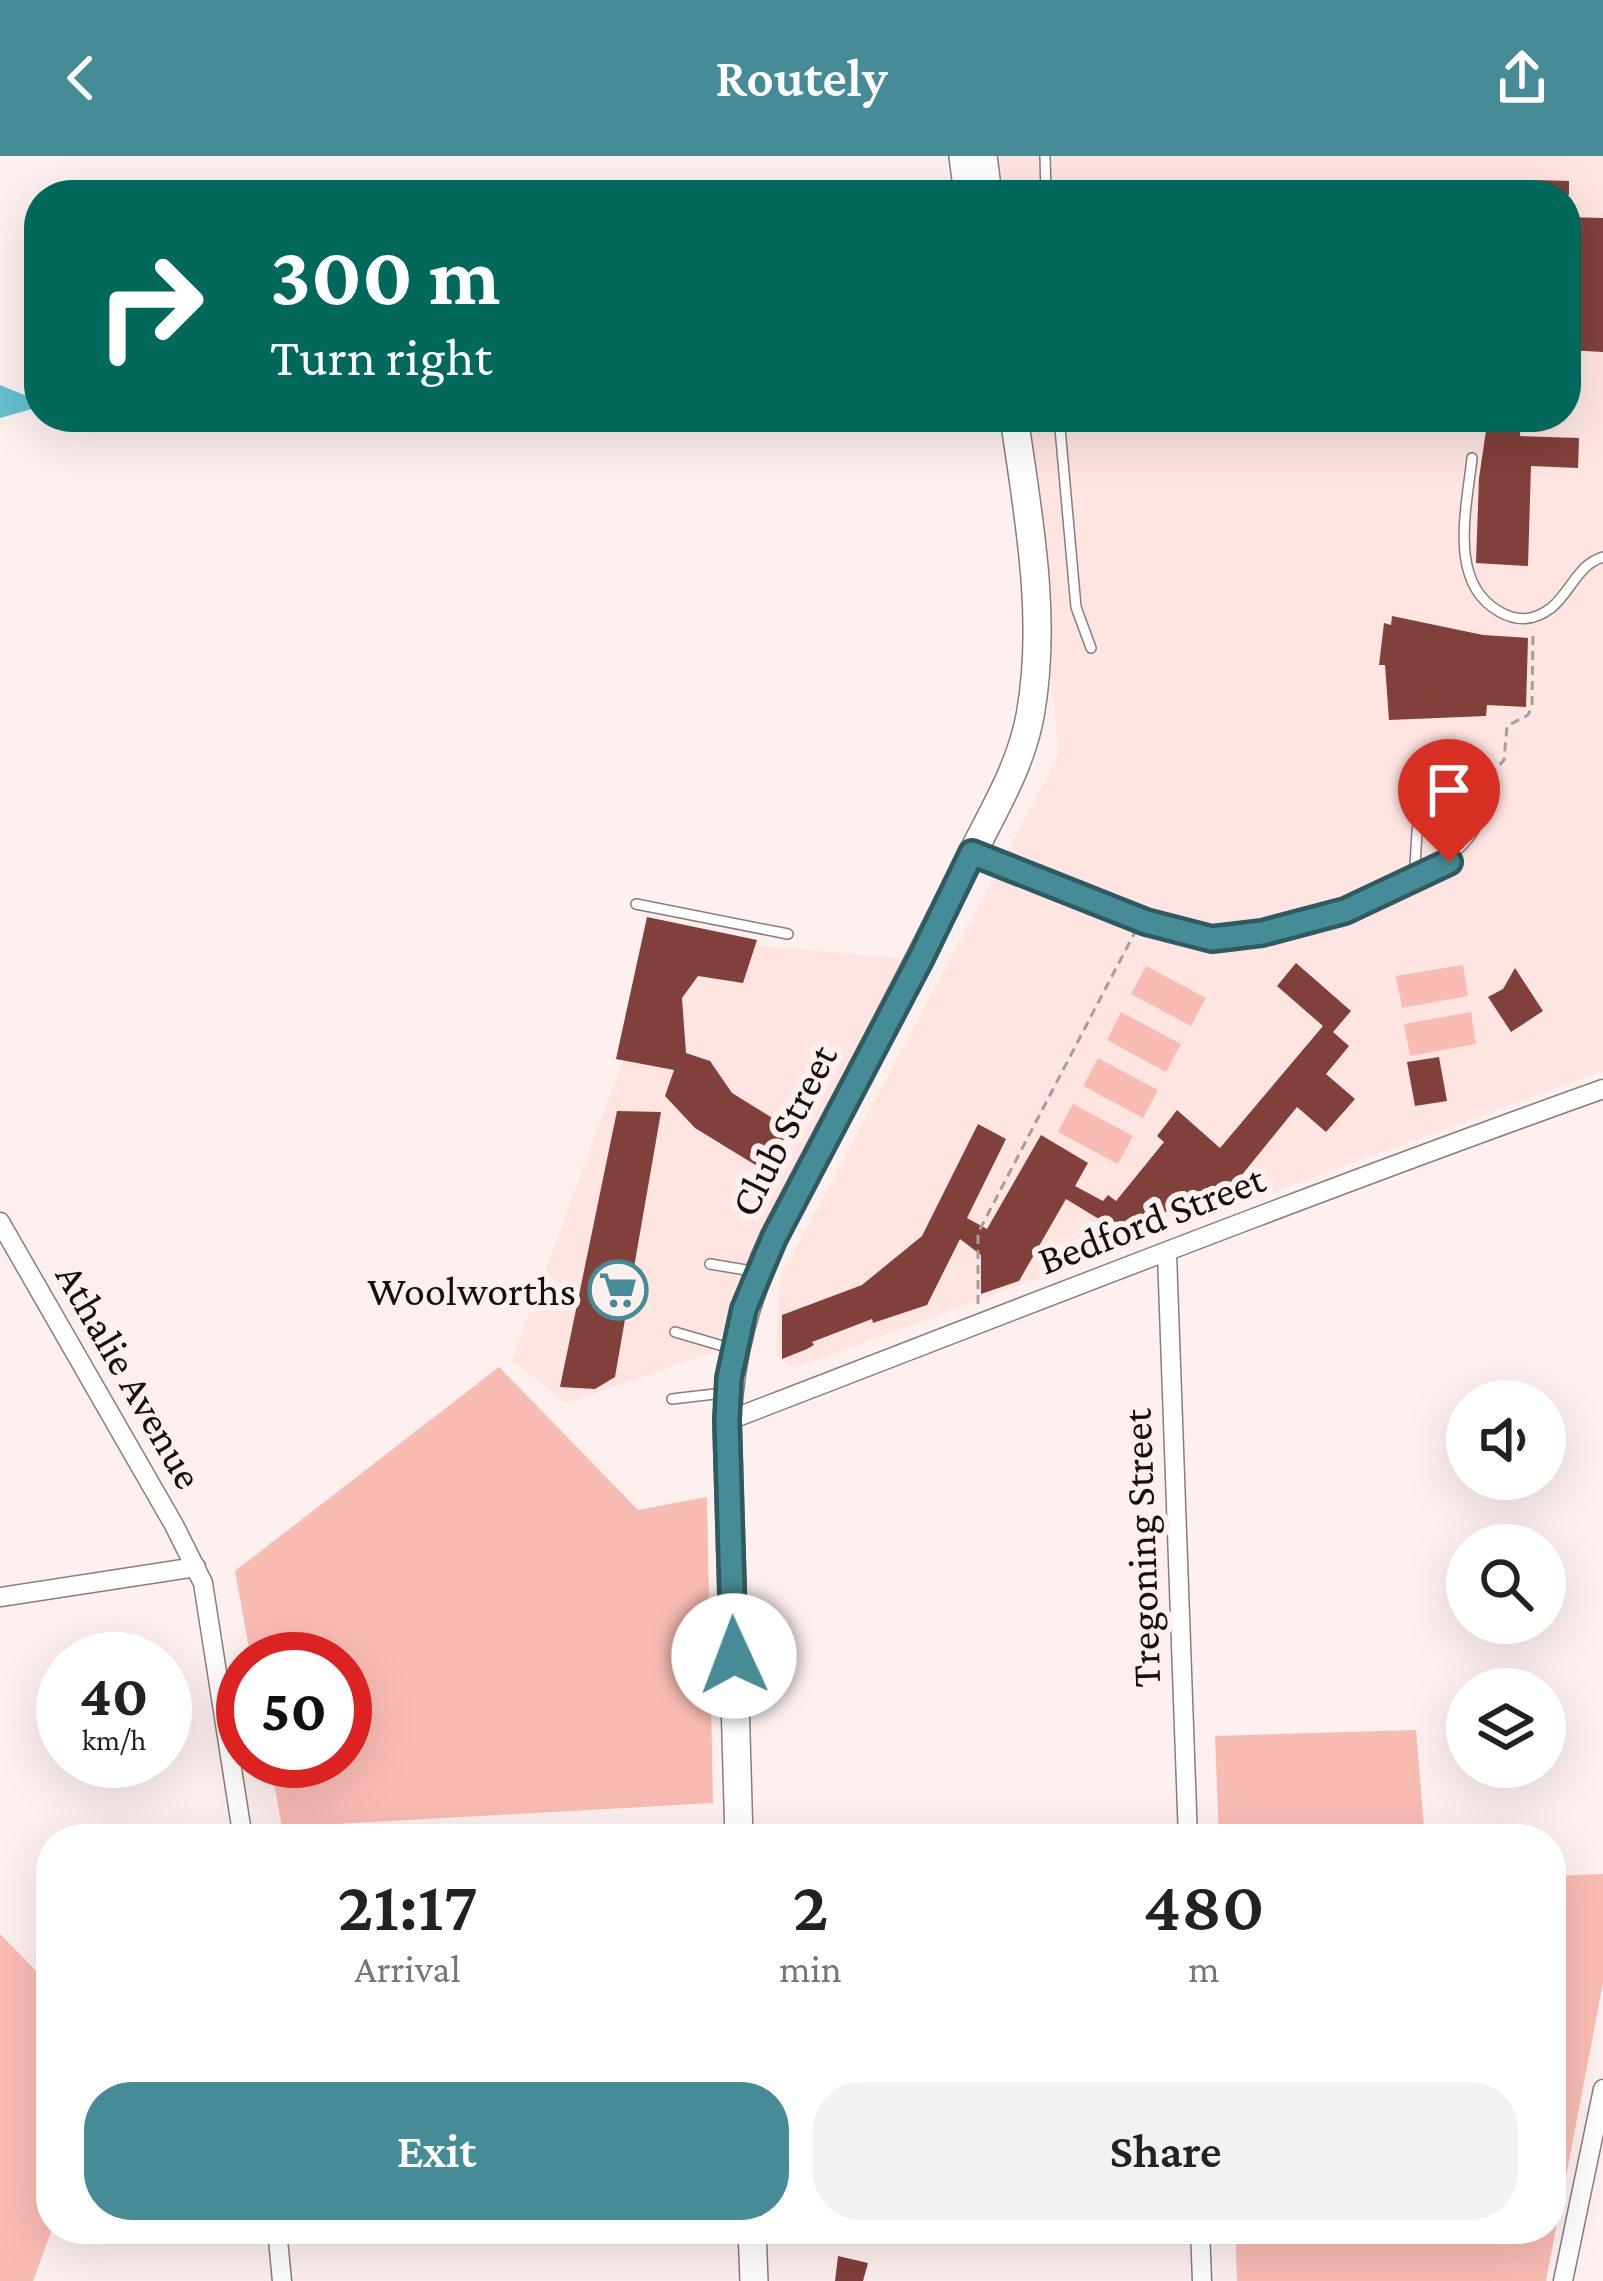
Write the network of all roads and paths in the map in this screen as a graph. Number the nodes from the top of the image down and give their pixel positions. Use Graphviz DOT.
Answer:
graph roads {
  1 [pos="998,432"];
  2 [pos="1016,432"];
  3 [pos="1060,432"];
  4 [pos="1472,458"];
  5 [pos="1603,557"];
  6 [pos="1516,620"];
  7 [pos="1034,634"];
  8 [pos="1091,648"];
  9 [pos="1481,787"];
  10 [pos="972,853"];
  11 [pos="1414,879"];
  12 [pos="636,904"];
  13 [pos="1141,920"];
  14 [pos="788,934"];
  15 [pos="1603,1089"];
  16 [pos="0,1222"];
  17 [pos="1167,1254"];
  18 [pos="710,1264"];
  19 [pos="758,1272"];
  20 [pos="979,1324"];
  21 [pos="675,1332"];
  22 [pos="734,1349"];
  23 [pos="672,1399"];
  24 [pos="727,1406"];
  25 [pos="196,1568"];
  26 [pos="0,1597"];
  27 [pos="240,1824"];
  28 [pos="740,1824"];
  29 [pos="1187,1824"];
  30 [pos="1603,2089"];
  31 [pos="278,2244"];
  32 [pos="753,2244"];
  33 [pos="1201,2244"];
  34 [pos="282,2281"];
  35 [pos="754,2281"];
  36 [pos="1202,2281"];
  37 [pos="1563,2281"];
  1 -- 7 [label="main road, Club Street"];
  2 -- 7 [label="main road, Club Street"];
  3 -- 8 [label="lane"];
  4 -- 6 [label="lane"];
  5 -- 6 [label="lane"];
  6 -- 9 [label="path"];
  7 -- 10 [label="main road, Club Street"];
  9 -- 11 [label="lane"];
  9 -- 11 [label="lane"];
  10 -- 13 [label="lane"];
  10 -- 19 [label="main road, Club Street"];
  11 -- 13 [label="lane"];
  12 -- 14 [label="lane"];
  13 -- 20 [label="path"];
  15 -- 17 [label="street, Bedford Street"];
  16 -- 25 [label="street, Athalie Avenue"];
  17 -- 20 [label="street, Bedford Street"];
  17 -- 29 [label="street, Tregoning Street"];
  18 -- 19 [label="lane"];
  19 -- 22 [label="main road, Club Street"];
  20 -- 24 [label="street, Bedford Street"];
  21 -- 22 [label="lane"];
  22 -- 24 [label="main road, Club Street"];
  23 -- 24 [label="lane"];
  24 -- 28 [label="main road, Club Street"];
  25 -- 26 [label="street"];
  25 -- 27 [label="street, Athalie Avenue"];
  30 -- 37 [label="street"];
  31 -- 34 [label="street"];
  32 -- 35 [label="main road"];
  33 -- 36 [label="street"];
}
